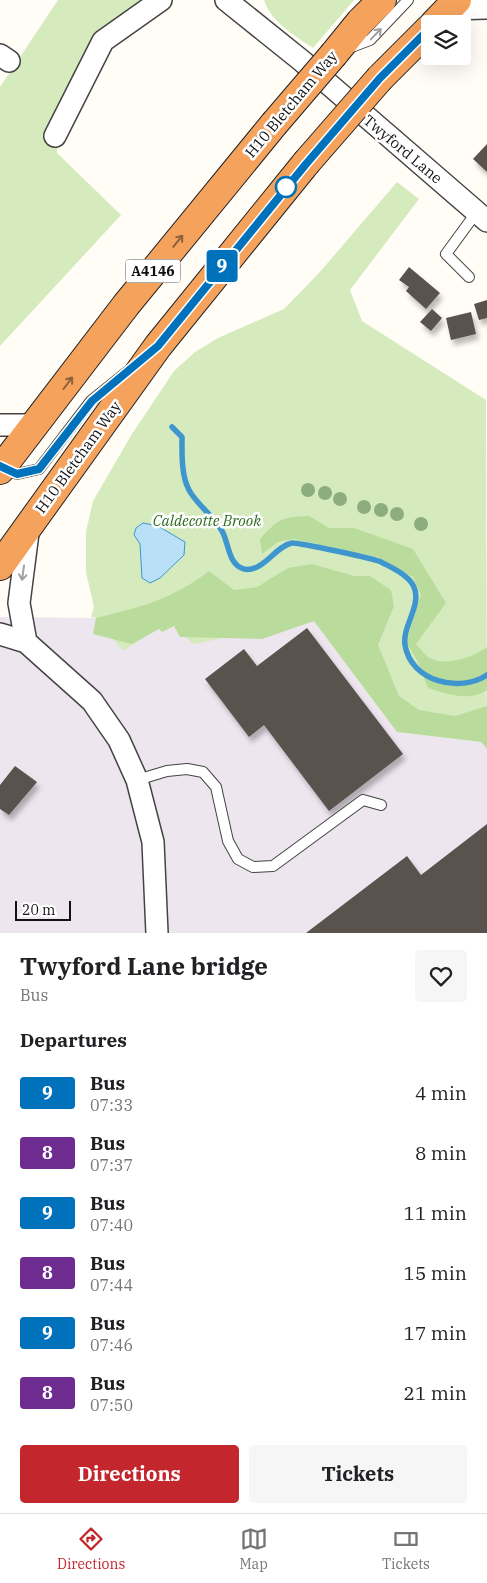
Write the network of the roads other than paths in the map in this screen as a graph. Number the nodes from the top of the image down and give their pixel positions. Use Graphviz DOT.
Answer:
graph roads {
  1 [pos="161,0"];
  2 [pos="226,0"];
  3 [pos="382,0"];
  4 [pos="408,0"];
  5 [pos="487,8"];
  6 [pos="447,11"];
  7 [pos="421,37"];
  8 [pos="334,54"];
  9 [pos="55,136"];
  10 [pos="482,217"];
  11 [pos="470,278"];
  12 [pos="158,346"];
  13 [pos="39,422"];
  14 [pos="0,425"];
  15 [pos="0,468"];
  16 [pos="29,525"];
  17 [pos="0,566"];
  18 [pos="0,634"];
  19 [pos="26,642"];
  20 [pos="137,780"];
  21 [pos="381,805"];
  22 [pos="157,933"];
  1 -- 9 [label="street"];
  2 -- 10 [label="street, Twyford Lane"];
  3 -- 8 [label="highway, H10 Bletcham Way / A4146"];
  8 -- 4 [label="lane, one-way"];
  5 -- 6 [label="street"];
  7 -- 12 [label="highway, H10 Bletcham Way / A4146, bridge"];
  13 -- 8 [label="highway, H10 Bletcham Way / A4146, one-way, bridge"];
  10 -- 11 [label="lane"];
  12 -- 15 [label="lane"];
  12 -- 16 [label="highway, H10 Bletcham Way / A4146"];
  13 -- 14 [label="street"];
  13 -- 15 [label="highway, H10 Bletcham Way / A4146"];
  16 -- 17 [label="highway, H10 Bletcham Way / A4146"];
  16 -- 19 [label="street, one-way"];
  18 -- 19 [label="street"];
  19 -- 20 [label="street"];
  20 -- 21 [label="lane"];
  20 -- 22 [label="street"];
}
